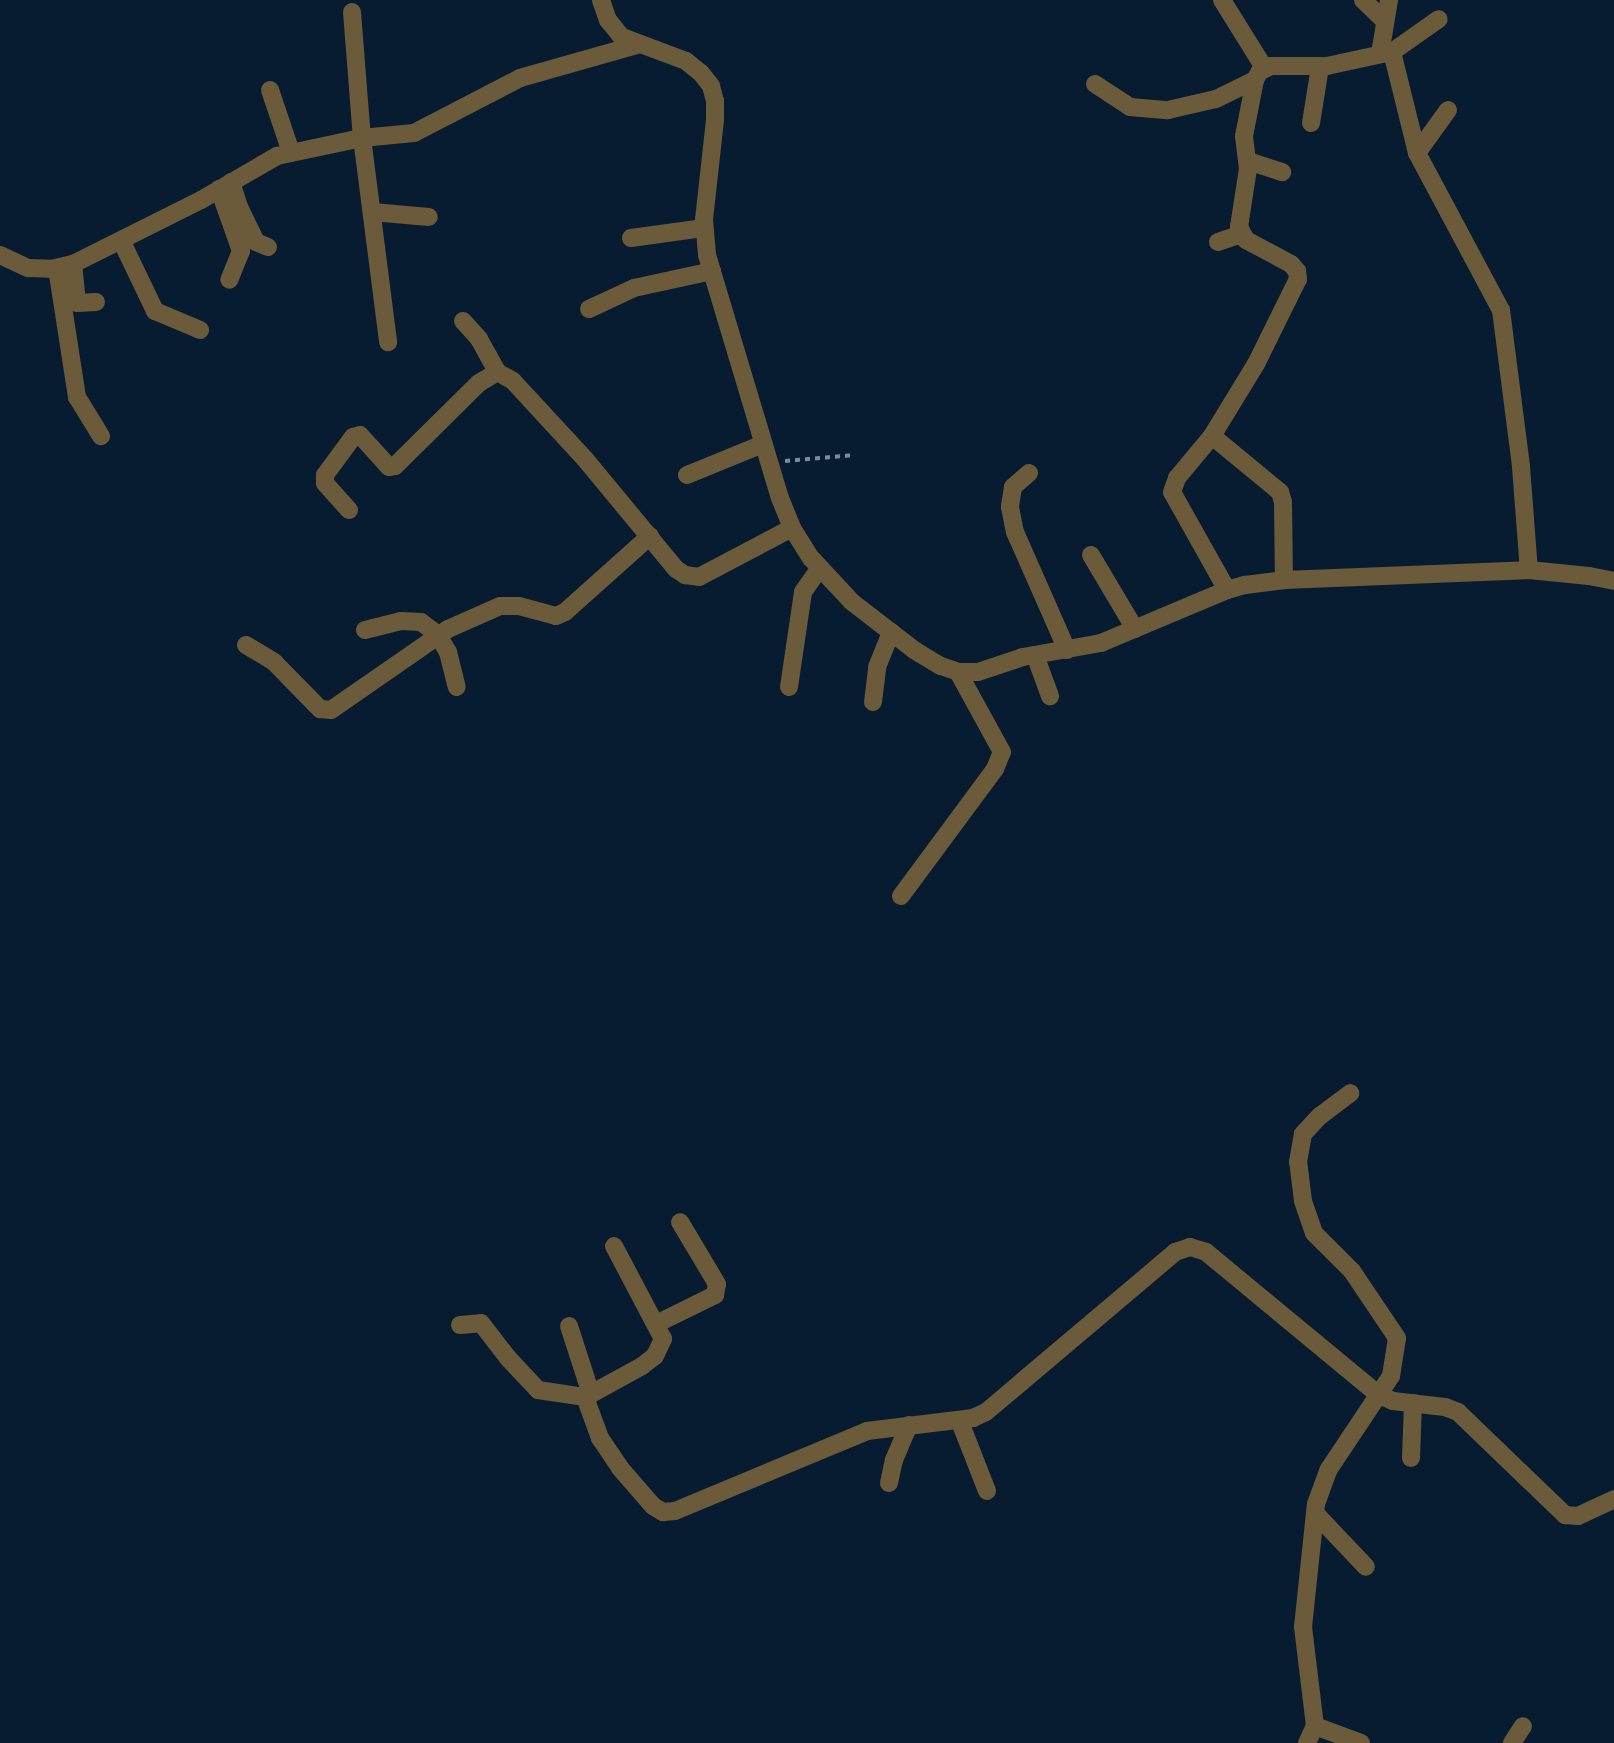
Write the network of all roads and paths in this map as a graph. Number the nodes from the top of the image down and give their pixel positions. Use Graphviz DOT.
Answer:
graph roads {
  1 [pos="601,0"];
  2 [pos="1222,0"];
  3 [pos="1363,0"];
  4 [pos="1389,0"];
  5 [pos="352,12"];
  6 [pos="1439,19"];
  7 [pos="1384,20"];
  8 [pos="637,45"];
  9 [pos="1386,53"];
  10 [pos="1320,67"];
  11 [pos="1260,74"];
  12 [pos="1095,84"];
  13 [pos="270,90"];
  14 [pos="1448,110"];
  15 [pos="1311,124"];
  16 [pos="362,138"];
  17 [pos="291,152"];
  18 [pos="1417,153"];
  19 [pos="1248,161"];
  20 [pos="1282,172"];
  21 [pos="225,186"];
  22 [pos="372,212"];
  23 [pos="429,217"];
  24 [pos="704,228"];
  25 [pos="1241,234"];
  26 [pos="631,238"];
  27 [pos="121,240"];
  28 [pos="1218,242"];
  29 [pos="268,247"];
  30 [pos="0,255"];
  31 [pos="65,266"];
  32 [pos="712,271"];
  33 [pos="229,280"];
  34 [pos="96,302"];
  35 [pos="589,309"];
  36 [pos="463,321"];
  37 [pos="200,330"];
  38 [pos="388,342"];
  39 [pos="497,372"];
  40 [pos="101,436"];
  41 [pos="1212,436"];
  42 [pos="763,443"];
  43 [pos="855,455"];
  44 [pos="769,463"];
  45 [pos="1030,473"];
  46 [pos="687,475"];
  47 [pos="349,510"];
  48 [pos="792,528"];
  49 [pos="650,536"];
  50 [pos="1091,555"];
  51 [pos="820,568"];
  52 [pos="1529,570"];
  53 [pos="1284,580"];
  54 [pos="1614,581"];
  55 [pos="1227,590"];
  56 [pos="1135,629"];
  57 [pos="365,630"];
  58 [pos="891,632"];
  59 [pos="438,635"];
  60 [pos="246,645"];
  61 [pos="1067,650"];
  62 [pos="1035,655"];
  63 [pos="958,672"];
  64 [pos="457,687"];
  65 [pos="789,687"];
  66 [pos="1050,696"];
  67 [pos="873,702"];
  68 [pos="901,897"];
  69 [pos="1350,1093"];
  70 [pos="680,1222"];
  71 [pos="614,1246"];
  72 [pos="656,1324"];
  73 [pos="460,1325"];
  74 [pos="569,1326"];
  75 [pos="1379,1395"];
  76 [pos="588,1396"];
  77 [pos="1413,1403"];
  78 [pos="960,1422"];
  79 [pos="909,1425"];
  80 [pos="1411,1458"];
  81 [pos="889,1483"];
  82 [pos="987,1491"];
  83 [pos="1614,1499"];
  84 [pos="1315,1513"];
  85 [pos="1366,1567"];
  86 [pos="1315,1726"];
  87 [pos="1523,1726"];
  88 [pos="1307,1743"];
  89 [pos="1361,1743"];
  90 [pos="1512,1743"];
  1 -- 8 [label="street"];
  2 -- 11 [label="street"];
  3 -- 7 [label="street"];
  4 -- 7 [label="street"];
  5 -- 16 [label="street"];
  6 -- 9 [label="street"];
  7 -- 9 [label="street"];
  8 -- 16 [label="street"];
  8 -- 24 [label="street"];
  9 -- 10 [label="street"];
  9 -- 18 [label="street"];
  10 -- 11 [label="street"];
  10 -- 15 [label="street"];
  11 -- 12 [label="street"];
  11 -- 19 [label="street"];
  13 -- 17 [label="street"];
  14 -- 18 [label="street"];
  16 -- 17 [label="street"];
  16 -- 22 [label="street"];
  17 -- 21 [label="street"];
  18 -- 52 [label="street"];
  19 -- 20 [label="street"];
  19 -- 25 [label="street"];
  21 -- 27 [label="street"];
  21 -- 29 [label="street"];
  21 -- 33 [label="street"];
  22 -- 23 [label="street"];
  22 -- 38 [label="street"];
  24 -- 26 [label="street"];
  24 -- 32 [label="street"];
  25 -- 28 [label="street"];
  25 -- 41 [label="street"];
  27 -- 31 [label="street"];
  27 -- 37 [label="street"];
  30 -- 31 [label="street"];
  31 -- 34 [label="street"];
  31 -- 40 [label="street"];
  32 -- 35 [label="street"];
  32 -- 42 [label="street"];
  36 -- 39 [label="street"];
  39 -- 47 [label="street"];
  39 -- 49 [label="street"];
  41 -- 53 [label="street"];
  41 -- 55 [label="street"];
  42 -- 44 [label="street"];
  42 -- 46 [label="street"];
  43 -- 44 [label="path"];
  44 -- 48 [label="street"];
  45 -- 61 [label="street"];
  48 -- 49 [label="street"];
  48 -- 51 [label="street"];
  49 -- 59 [label="street"];
  50 -- 56 [label="street"];
  51 -- 58 [label="street"];
  51 -- 65 [label="street"];
  52 -- 53 [label="street"];
  52 -- 54 [label="street"];
  53 -- 55 [label="street"];
  55 -- 56 [label="street"];
  56 -- 61 [label="street"];
  57 -- 59 [label="street"];
  58 -- 63 [label="street"];
  58 -- 67 [label="street"];
  59 -- 60 [label="street"];
  59 -- 64 [label="street"];
  61 -- 62 [label="street"];
  62 -- 63 [label="street"];
  62 -- 66 [label="street"];
  63 -- 68 [label="street"];
  69 -- 75 [label="street"];
  70 -- 72 [label="street"];
  71 -- 72 [label="street"];
  72 -- 76 [label="street"];
  73 -- 76 [label="street"];
  74 -- 76 [label="street"];
  75 -- 77 [label="street"];
  75 -- 78 [label="street"];
  75 -- 84 [label="street"];
  76 -- 79 [label="street"];
  77 -- 80 [label="street"];
  77 -- 83 [label="street"];
  78 -- 79 [label="street"];
  78 -- 82 [label="street"];
  79 -- 81 [label="street"];
  84 -- 85 [label="street"];
  84 -- 86 [label="street"];
  86 -- 88 [label="street"];
  86 -- 89 [label="street"];
  87 -- 90 [label="street"];
}
